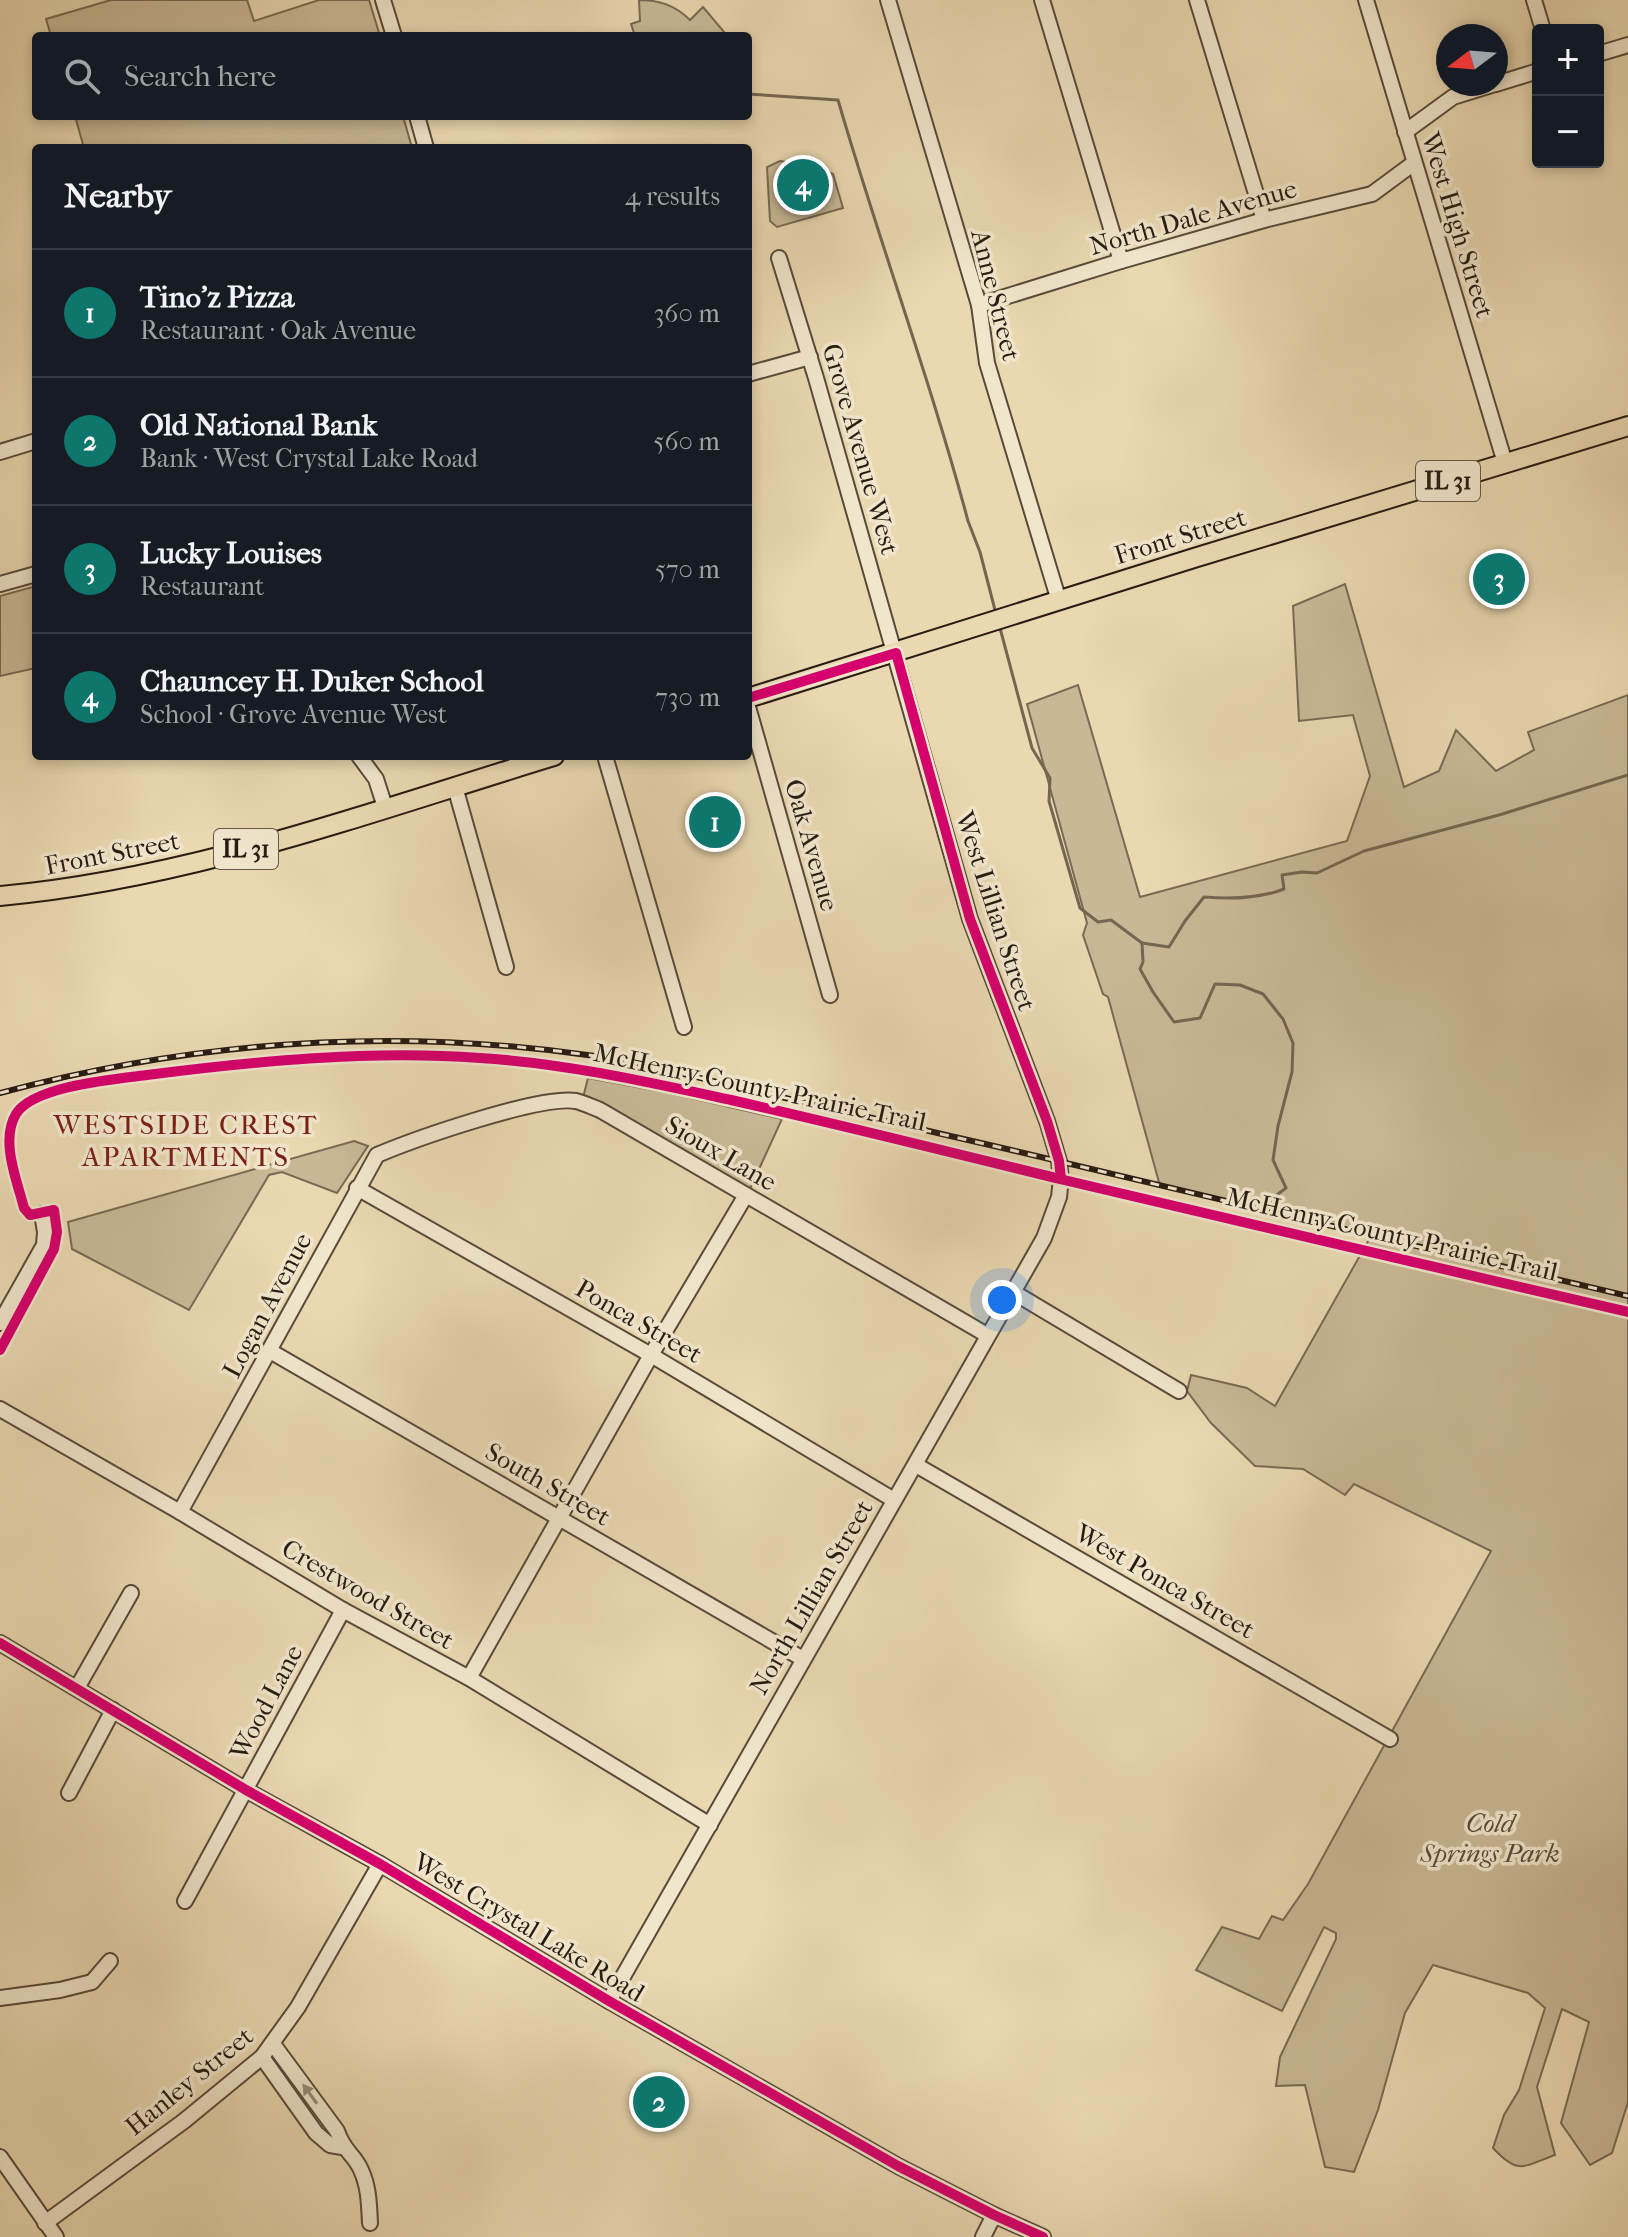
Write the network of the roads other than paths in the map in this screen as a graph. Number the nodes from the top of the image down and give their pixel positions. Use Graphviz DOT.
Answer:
graph roads {
  1 [pos="383,0"];
  2 [pos="888,0"];
  3 [pos="1042,0"];
  4 [pos="1197,0"];
  5 [pos="1366,0"];
  6 [pos="1534,0"];
  7 [pos="1541,24"];
  8 [pos="393,32"];
  9 [pos="1628,45"];
  10 [pos="1604,52"];
  11 [pos="1532,73"];
  12 [pos="1508,80"];
  13 [pos="1456,96"];
  14 [pos="418,120"];
  15 [pos="1405,132"];
  16 [pos="425,144"];
  17 [pos="1414,163"];
  18 [pos="1264,220"];
  19 [pos="779,258"];
  20 [pos="1121,261"];
  21 [pos="979,305"];
  22 [pos="810,357"];
  23 [pos="752,373"];
  24 [pos="1628,426"];
  25 [pos="32,442"];
  26 [pos="0,452"];
  27 [pos="1505,463"];
  28 [pos="32,575"];
  29 [pos="0,584"];
  30 [pos="1059,601"];
  31 [pos="896,653"];
  32 [pos="752,697"];
  33 [pos="752,721"];
  34 [pos="362,760"];
  35 [pos="606,760"];
  36 [pos="517,761"];
  37 [pos="455,787"];
  38 [pos="385,807"];
  39 [pos="0,896"];
  40 [pos="506,967"];
  41 [pos="830,995"];
  42 [pos="684,1027"];
  43 [pos="412,1140"];
  44 [pos="357,1188"];
  45 [pos="746,1195"];
  46 [pos="42,1214"];
  47 [pos="1053,1216"];
  48 [pos="1013,1292"];
  49 [pos="0,1323"];
  50 [pos="987,1335"];
  51 [pos="270,1351"];
  52 [pos="651,1355"];
  53 [pos="1179,1391"];
  54 [pos="0,1409"];
  55 [pos="916,1465"];
  56 [pos="894,1500"];
  57 [pos="180,1512"];
  58 [pos="559,1519"];
  59 [pos="131,1593"];
  60 [pos="343,1610"];
  61 [pos="0,1643"];
  62 [pos="803,1659"];
  63 [pos="469,1678"];
  64 [pos="77,1688"];
  65 [pos="113,1710"];
  66 [pos="1390,1739"];
  67 [pos="246,1790"];
  68 [pos="69,1793"];
  69 [pos="710,1825"];
  70 [pos="380,1864"];
  71 [pos="185,1901"];
  72 [pos="110,1961"];
  73 [pos="0,1998"];
  74 [pos="609,2001"];
  75 [pos="273,2044"];
  76 [pos="262,2057"];
  77 [pos="342,2147"];
  78 [pos="0,2157"];
  79 [pos="13,2174"];
  80 [pos="0,2183"];
  81 [pos="1001,2218"];
  82 [pos="45,2223"];
  83 [pos="370,2223"];
  84 [pos="56,2237"];
  85 [pos="983,2237"];
  86 [pos="1000,2237"];
  87 [pos="1043,2237"];
  1 -- 8 [label="street"];
  2 -- 21 [label="street, Anne Street"];
  3 -- 20 [label="street"];
  4 -- 18 [label="street"];
  5 -- 15 [label="street, West High Street"];
  6 -- 7 [label="street"];
  9 -- 10 [label="street"];
  11 -- 12 [label="street"];
  13 -- 15 [label="street"];
  14 -- 16 [label="street"];
  15 -- 17 [label="street, West High Street"];
  17 -- 18 [label="street, North Dale Avenue"];
  17 -- 27 [label="street, West High Street"];
  18 -- 20 [label="street, North Dale Avenue"];
  19 -- 22 [label="street, Grove Avenue West"];
  20 -- 21 [label="street, North Dale Avenue"];
  21 -- 30 [label="street, Anne Street"];
  22 -- 23 [label="street"];
  22 -- 31 [label="street, Grove Avenue West"];
  24 -- 27 [label="main road, Front Street / IL 31"];
  25 -- 26 [label="street"];
  27 -- 30 [label="main road, Front Street / IL 31"];
  28 -- 29 [label="street"];
  30 -- 31 [label="main road, Front Street / IL 31"];
  31 -- 32 [label="main road, Front Street / IL 31"];
  31 -- 47 [label="street, West Lillian Street"];
  33 -- 41 [label="street, Oak Avenue"];
  34 -- 38 [label="street"];
  35 -- 42 [label="street"];
  36 -- 37 [label="main road, Front Street / IL 31"];
  37 -- 38 [label="main road, Front Street / IL 31"];
  37 -- 40 [label="street"];
  38 -- 39 [label="main road, Front Street / IL 31"];
  43 -- 44 [label="street, Logan Avenue"];
  43 -- 45 [label="street, Sioux Lane"];
  44 -- 51 [label="street, Logan Avenue"];
  44 -- 52 [label="street, Ponca Street"];
  45 -- 50 [label="street, Sioux Lane"];
  45 -- 52 [label="street"];
  46 -- 49 [label="street"];
  47 -- 48 [label="street, North Lillian Street"];
  48 -- 50 [label="street, North Lillian Street"];
  48 -- 53 [label="street"];
  50 -- 55 [label="street, North Lillian Street"];
  51 -- 57 [label="street, Logan Avenue"];
  51 -- 58 [label="street, South Street"];
  52 -- 56 [label="street, Ponca Street"];
  52 -- 58 [label="street"];
  54 -- 57 [label="street, Crestwood Street"];
  55 -- 56 [label="street, North Lillian Street"];
  55 -- 66 [label="street, West Ponca Street"];
  56 -- 62 [label="street, North Lillian Street"];
  57 -- 60 [label="street, Crestwood Street"];
  58 -- 62 [label="street, South Street"];
  58 -- 63 [label="street"];
  59 -- 64 [label="street"];
  60 -- 63 [label="street, Crestwood Street"];
  60 -- 67 [label="street, Wood Lane"];
  61 -- 64 [label="street, West Crystal Lake Road"];
  62 -- 69 [label="street, North Lillian Street"];
  63 -- 69 [label="street, Crestwood Street"];
  64 -- 65 [label="street, West Crystal Lake Road"];
  65 -- 67 [label="street, West Crystal Lake Road"];
  65 -- 68 [label="street"];
  67 -- 70 [label="street, West Crystal Lake Road"];
  67 -- 71 [label="street, Wood Lane"];
  69 -- 74 [label="street, North Lillian Street"];
  70 -- 74 [label="street, West Crystal Lake Road"];
  70 -- 75 [label="street, Hanley Street"];
  72 -- 73 [label="street"];
  74 -- 81 [label="street, West Crystal Lake Road"];
  75 -- 76 [label="street, Hanley Street"];
  77 -- 75 [label="street, one-way"];
  76 -- 77 [label="street"];
  76 -- 82 [label="street, Hanley Street"];
  77 -- 83 [label="street"];
  78 -- 79 [label="street"];
  79 -- 80 [label="street"];
  79 -- 82 [label="street"];
  81 -- 85 [label="street"];
  81 -- 86 [label="street"];
  81 -- 87 [label="street, West Crystal Lake Road"];
  82 -- 84 [label="street"];
}
